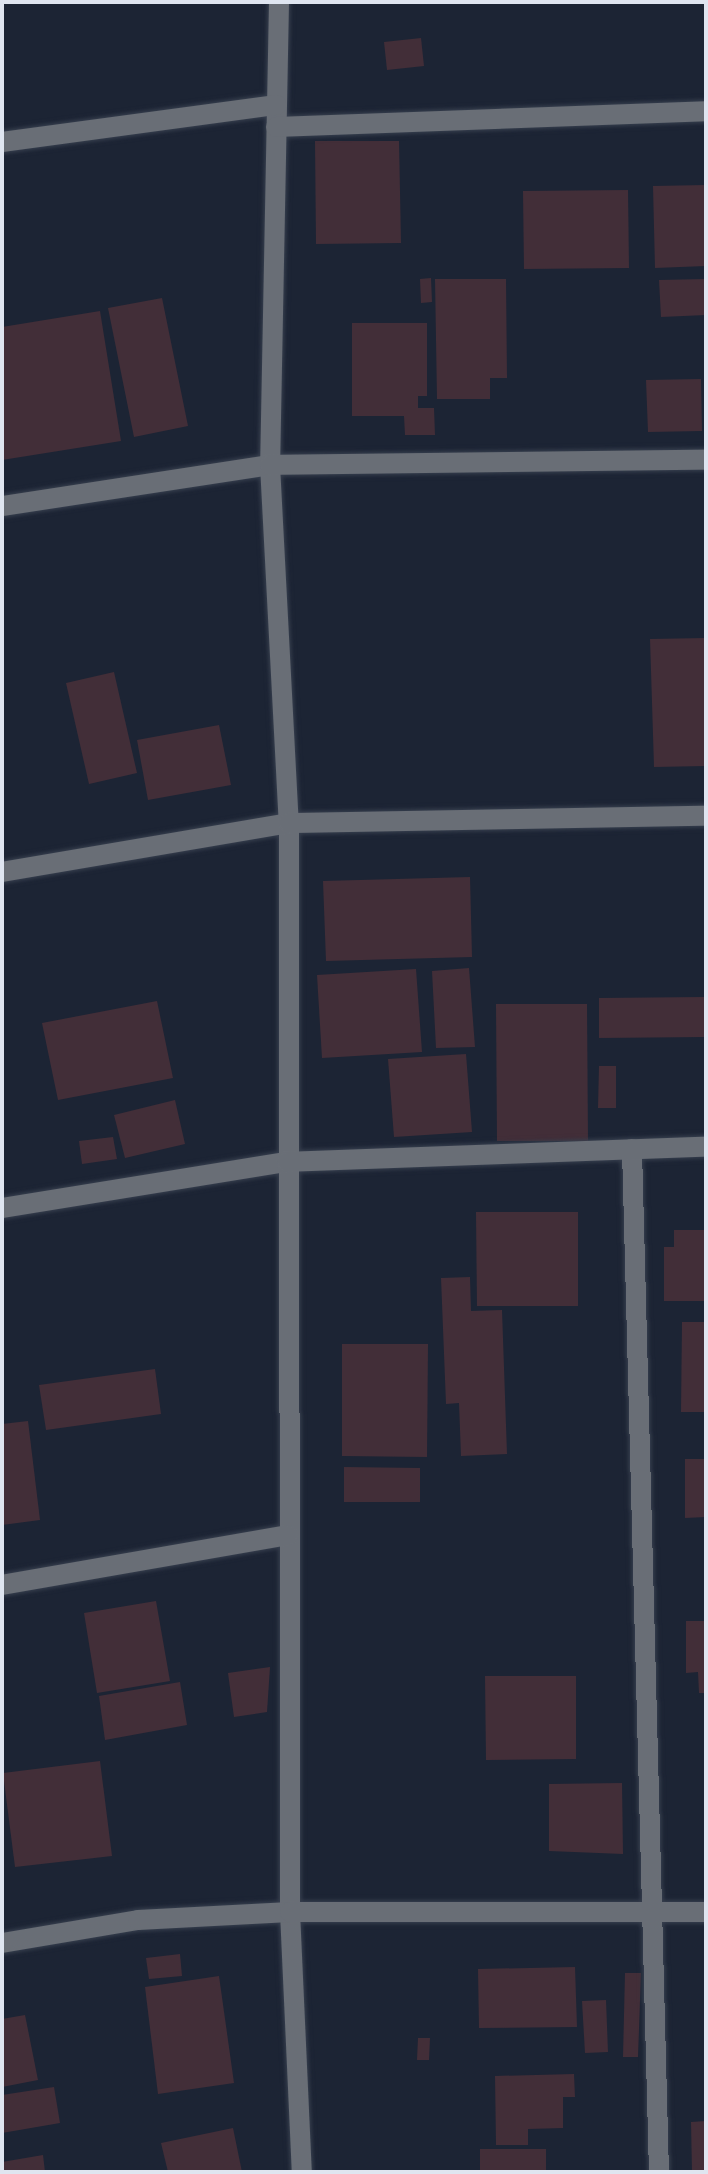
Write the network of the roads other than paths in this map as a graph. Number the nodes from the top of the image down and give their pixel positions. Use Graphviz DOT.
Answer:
graph roads {
  1 [pos="279,2"];
  2 [pos="277,105"];
  3 [pos="706,111"];
  4 [pos="276,127"];
  5 [pos="2,142"];
  6 [pos="706,460"];
  7 [pos="270,465"];
  8 [pos="2,506"];
  9 [pos="706,816"];
  10 [pos="289,823"];
  11 [pos="2,872"];
  12 [pos="706,1147"];
  13 [pos="632,1149"];
  14 [pos="287,1162"];
  15 [pos="2,1208"];
  16 [pos="288,1535"];
  17 [pos="2,1585"];
  18 [pos="657,1911"];
  19 [pos="290,1912"];
  20 [pos="706,1912"];
  21 [pos="2,1943"];
  22 [pos="302,2172"];
  23 [pos="659,2172"];
  1 -- 2 [label="street"];
  2 -- 4 [label="street"];
  2 -- 5 [label="street"];
  3 -- 4 [label="street"];
  4 -- 7 [label="street"];
  6 -- 7 [label="street"];
  7 -- 8 [label="street"];
  7 -- 10 [label="street"];
  9 -- 10 [label="street"];
  10 -- 11 [label="street"];
  10 -- 14 [label="street"];
  12 -- 13 [label="street"];
  13 -- 14 [label="street"];
  13 -- 18 [label="street"];
  14 -- 15 [label="street"];
  14 -- 16 [label="street"];
  16 -- 17 [label="street"];
  16 -- 19 [label="street"];
  18 -- 19 [label="street"];
  18 -- 20 [label="street"];
  18 -- 23 [label="street"];
  19 -- 21 [label="street"];
  19 -- 22 [label="street"];
}
